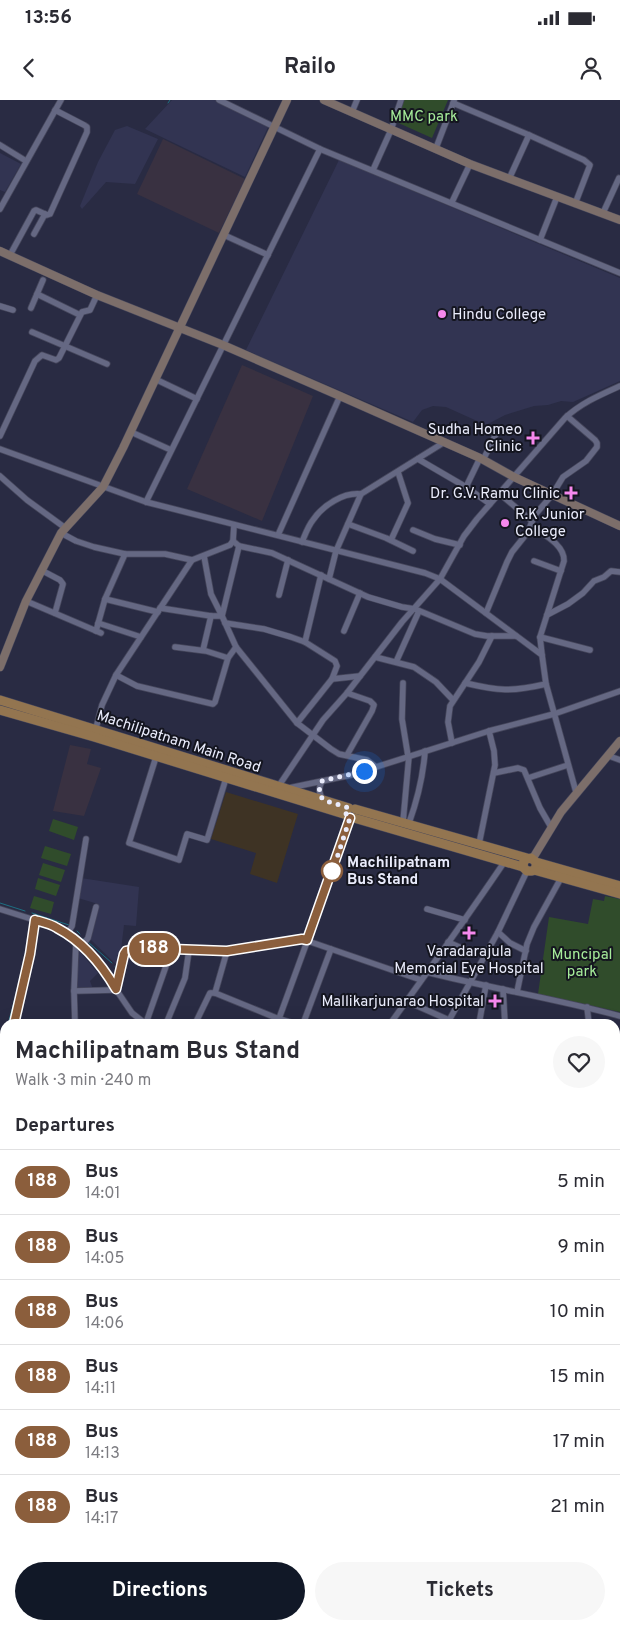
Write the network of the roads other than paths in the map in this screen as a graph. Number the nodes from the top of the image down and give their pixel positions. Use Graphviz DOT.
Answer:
graph roads {
  1 [pos="61,100"];
  2 [pos="219,100"];
  3 [pos="287,100"];
  4 [pos="324,100"];
  5 [pos="357,100"];
  6 [pos="402,100"];
  7 [pos="454,102"];
  8 [pos="55,110"];
  9 [pos="352,112"];
  10 [pos="275,127"];
  11 [pos="391,130"];
  12 [pos="529,135"];
  13 [pos="0,145"];
  14 [pos="320,148"];
  15 [pos="436,148"];
  16 [pos="26,161"];
  17 [pos="468,168"];
  18 [pos="373,170"];
  19 [pos="619,178"];
  20 [pos="509,179"];
  21 [pos="3,196"];
  22 [pos="452,202"];
  23 [pos="555,203"];
  24 [pos="576,204"];
  25 [pos="0,209"];
  26 [pos="603,213"];
  27 [pos="45,214"];
  28 [pos="620,220"];
  29 [pos="34,234"];
  30 [pos="224,235"];
  31 [pos="540,240"];
  32 [pos="0,252"];
  33 [pos="10,255"];
  34 [pos="268,255"];
  35 [pos="620,273"];
  36 [pos="43,280"];
  37 [pos="37,294"];
  38 [pos="97,295"];
  39 [pos="0,306"];
  40 [pos="31,308"];
  41 [pos="13,310"];
  42 [pos="80,315"];
  43 [pos="179,329"];
  44 [pos="32,332"];
  45 [pos="223,345"];
  46 [pos="66,346"];
  47 [pos="107,364"];
  48 [pos="156,379"];
  49 [pos="620,386"];
  50 [pos="340,396"];
  51 [pos="196,399"];
  52 [pos="567,416"];
  53 [pos="131,432"];
  54 [pos="496,434"];
  55 [pos="0,436"];
  56 [pos="443,443"];
  57 [pos="0,450"];
  58 [pos="171,450"];
  59 [pos="418,459"];
  60 [pos="482,460"];
  61 [pos="398,472"];
  62 [pos="0,476"];
  63 [pos="514,477"];
  64 [pos="466,486"];
  65 [pos="103,487"];
  66 [pos="361,494"];
  67 [pos="500,494"];
  68 [pos="552,495"];
  69 [pos="146,502"];
  70 [pos="490,504"];
  71 [pos="348,524"];
  72 [pos="532,524"];
  73 [pos="234,525"];
  74 [pos="619,525"];
  75 [pos="62,530"];
  76 [pos="413,530"];
  77 [pos="278,535"];
  78 [pos="390,540"];
  79 [pos="234,541"];
  80 [pos="302,542"];
  81 [pos="460,545"];
  82 [pos="239,546"];
  83 [pos="336,551"];
  84 [pos="413,551"];
  85 [pos="125,554"];
  86 [pos="204,556"];
  87 [pos="192,560"];
  88 [pos="288,560"];
  89 [pos="534,561"];
  90 [pos="40,570"];
  91 [pos="561,570"];
  92 [pos="620,572"];
  93 [pos="321,575"];
  94 [pos="329,579"];
  95 [pos="440,579"];
  96 [pos="360,593"];
  97 [pos="279,595"];
  98 [pos="105,598"];
  99 [pos="26,601"];
  100 [pos="159,610"];
  101 [pos="417,610"];
  102 [pos="55,613"];
  103 [pos="486,613"];
  104 [pos="547,615"];
  105 [pos="211,616"];
  106 [pos="222,616"];
  107 [pos="98,623"];
  108 [pos="225,623"];
  109 [pos="344,631"];
  110 [pos="492,636"];
  111 [pos="516,636"];
  112 [pos="540,637"];
  113 [pos="141,638"];
  114 [pos="305,642"];
  115 [pos="175,647"];
  116 [pos="236,647"];
  117 [pos="203,650"];
  118 [pos="590,650"];
  119 [pos="542,655"];
  120 [pos="375,657"];
  121 [pos="228,658"];
  122 [pos="396,662"];
  123 [pos="0,666"];
  124 [pos="116,675"];
  125 [pos="360,676"];
  126 [pos="332,679"];
  127 [pos="404,683"];
  128 [pos="465,683"];
  129 [pos="546,684"];
  130 [pos="620,691"];
  131 [pos="347,693"];
  132 [pos="0,700"];
  133 [pos="453,700"];
  134 [pos="0,710"];
  135 [pos="554,714"];
  136 [pos="297,723"];
  137 [pos="489,731"];
  138 [pos="95,733"];
  139 [pos="314,736"];
  140 [pos="620,741"];
  141 [pos="452,743"];
  142 [pos="425,751"];
  143 [pos="347,755"];
  144 [pos="156,756"];
  145 [pos="409,756"];
  146 [pos="609,756"];
  147 [pos="620,760"];
  148 [pos="568,765"];
  149 [pos="376,767"];
  150 [pos="494,773"];
  151 [pos="227,775"];
  152 [pos="528,778"];
  153 [pos="322,781"];
  154 [pos="276,789"];
  155 [pos="576,792"];
  156 [pos="323,800"];
  157 [pos="351,814"];
  158 [pos="406,822"];
  159 [pos="552,827"];
  160 [pos="86,839"];
  161 [pos="479,844"];
  162 [pos="505,861"];
  163 [pos="530,864"];
  164 [pos="561,878"];
  165 [pos="620,886"];
  166 [pos="620,894"];
  167 [pos="96,907"];
  168 [pos="427,909"];
  169 [pos="0,910"];
  170 [pos="35,920"];
  171 [pos="465,920"];
  172 [pos="498,932"];
  173 [pos="67,934"];
  174 [pos="307,940"];
  175 [pos="76,942"];
  176 [pos="448,942"];
  177 [pos="82,946"];
  178 [pos="172,949"];
  179 [pos="332,949"];
  180 [pos="189,950"];
  181 [pos="227,951"];
  182 [pos="468,951"];
  183 [pos="526,951"];
  184 [pos="426,972"];
  185 [pos="421,980"];
  186 [pos="471,983"];
  187 [pos="486,985"];
  188 [pos="503,989"];
  189 [pos="116,990"];
  190 [pos="74,991"];
  191 [pos="517,992"];
  192 [pos="215,993"];
  193 [pos="406,1001"];
  194 [pos="587,1007"];
  195 [pos="620,1016"];
  196 [pos="15,1019"];
  197 [pos="75,1019"];
  198 [pos="141,1019"];
  199 [pos="148,1019"];
  200 [pos="168,1019"];
  201 [pos="197,1019"];
  202 [pos="274,1019"];
  203 [pos="279,1019"];
  204 [pos="305,1019"];
  205 [pos="393,1019"];
  206 [pos="442,1019"];
  207 [pos="450,1019"];
  208 [pos="480,1019"];
  209 [pos="505,1019"];
  210 [pos="589,1019"];
  1 -- 8 [label="street"];
  2 -- 10 [label="street"];
  3 -- 10 [label="street"];
  4 -- 9 [label="street"];
  5 -- 9 [label="street"];
  6 -- 11 [label="street"];
  7 -- 12 [label="street"];
  7 -- 15 [label="street"];
  8 -- 16 [label="street"];
  8 -- 27 [label="street"];
  9 -- 11 [label="street"];
  10 -- 14 [label="street"];
  10 -- 30 [label="street"];
  11 -- 15 [label="street"];
  11 -- 18 [label="street"];
  12 -- 20 [label="street"];
  12 -- 24 [label="street"];
  13 -- 16 [label="street"];
  14 -- 18 [label="street"];
  14 -- 34 [label="street"];
  15 -- 17 [label="street"];
  16 -- 21 [label="street"];
  17 -- 20 [label="street"];
  17 -- 22 [label="street"];
  18 -- 22 [label="street"];
  19 -- 26 [label="street"];
  20 -- 23 [label="street"];
  21 -- 25 [label="street"];
  22 -- 31 [label="street"];
  23 -- 24 [label="street"];
  23 -- 31 [label="street"];
  24 -- 26 [label="street"];
  26 -- 28 [label="street"];
  27 -- 29 [label="street"];
  27 -- 33 [label="street"];
  30 -- 34 [label="street"];
  30 -- 43 [label="street"];
  31 -- 35 [label="street"];
  32 -- 33 [label="street"];
  33 -- 38 [label="street"];
  34 -- 45 [label="street"];
  36 -- 37 [label="street"];
  37 -- 40 [label="street"];
  37 -- 42 [label="street"];
  38 -- 42 [label="street"];
  38 -- 43 [label="street"];
  39 -- 41 [label="street"];
  42 -- 46 [label="street"];
  43 -- 45 [label="street"];
  43 -- 48 [label="street"];
  44 -- 46 [label="street"];
  45 -- 50 [label="street"];
  45 -- 51 [label="street"];
  46 -- 47 [label="street"];
  46 -- 55 [label="street"];
  48 -- 51 [label="street"];
  48 -- 53 [label="street"];
  49 -- 52 [label="street"];
  50 -- 56 [label="street"];
  50 -- 77 [label="street"];
  51 -- 58 [label="street"];
  52 -- 63 [label="street"];
  52 -- 68 [label="street"];
  53 -- 58 [label="street"];
  53 -- 65 [label="street"];
  54 -- 60 [label="street"];
  56 -- 59 [label="street"];
  56 -- 60 [label="street"];
  57 -- 65 [label="street"];
  58 -- 69 [label="street"];
  59 -- 61 [label="street"];
  59 -- 64 [label="street"];
  60 -- 63 [label="street"];
  60 -- 64 [label="street"];
  61 -- 66 [label="street"];
  61 -- 78 [label="street"];
  62 -- 75 [label="street"];
  63 -- 67 [label="street"];
  63 -- 68 [label="street"];
  64 -- 70 [label="street"];
  65 -- 69 [label="street"];
  65 -- 75 [label="street"];
  66 -- 71 [label="street"];
  66 -- 80 [label="street"];
  67 -- 70 [label="street"];
  67 -- 72 [label="street"];
  68 -- 72 [label="street"];
  68 -- 74 [label="street"];
  69 -- 73 [label="street"];
  70 -- 81 [label="street"];
  71 -- 78 [label="street"];
  71 -- 83 [label="street"];
  72 -- 91 [label="street"];
  72 -- 103 [label="street"];
  73 -- 77 [label="street"];
  73 -- 79 [label="street"];
  75 -- 85 [label="street"];
  75 -- 90 [label="street"];
  76 -- 81 [label="street"];
  77 -- 80 [label="street"];
  78 -- 84 [label="street"];
  79 -- 82 [label="street"];
  79 -- 86 [label="street"];
  80 -- 83 [label="street"];
  81 -- 95 [label="street"];
  82 -- 88 [label="street"];
  82 -- 106 [label="street"];
  83 -- 94 [label="street"];
  83 -- 95 [label="street"];
  85 -- 87 [label="street"];
  85 -- 98 [label="street"];
  86 -- 87 [label="street"];
  86 -- 106 [label="street"];
  87 -- 100 [label="street"];
  88 -- 93 [label="street"];
  88 -- 97 [label="street"];
  89 -- 91 [label="street"];
  90 -- 99 [label="street"];
  90 -- 102 [label="street"];
  91 -- 104 [label="street"];
  92 -- 104 [label="street"];
  93 -- 94 [label="street"];
  93 -- 114 [label="street"];
  94 -- 96 [label="street"];
  95 -- 101 [label="street"];
  95 -- 103 [label="street"];
  96 -- 101 [label="street"];
  96 -- 109 [label="street"];
  98 -- 100 [label="street"];
  98 -- 107 [label="street"];
  99 -- 102 [label="street"];
  99 -- 123 [label="street"];
  100 -- 105 [label="street"];
  100 -- 113 [label="street"];
  101 -- 110 [label="street"];
  101 -- 120 [label="street"];
  101 -- 122 [label="street"];
  102 -- 107 [label="street"];
  103 -- 111 [label="street"];
  104 -- 112 [label="street"];
  105 -- 106 [label="street"];
  105 -- 117 [label="street"];
  106 -- 108 [label="street"];
  107 -- 113 [label="street"];
  108 -- 114 [label="street"];
  108 -- 116 [label="street"];
  110 -- 111 [label="street"];
  110 -- 128 [label="street"];
  111 -- 119 [label="street"];
  112 -- 118 [label="street"];
  112 -- 119 [label="street"];
  113 -- 124 [label="street"];
  114 -- 126 [label="street"];
  115 -- 117 [label="street"];
  116 -- 121 [label="street"];
  116 -- 136 [label="street"];
  117 -- 121 [label="street"];
  119 -- 129 [label="street"];
  120 -- 122 [label="street"];
  120 -- 125 [label="street"];
  121 -- 124 [label="street"];
  122 -- 133 [label="street"];
  124 -- 138 [label="street"];
  125 -- 126 [label="street"];
  125 -- 131 [label="street"];
  126 -- 136 [label="street"];
  127 -- 145 [label="street"];
  128 -- 129 [label="street"];
  128 -- 133 [label="street"];
  129 -- 135 [label="street"];
  130 -- 135 [label="street"];
  131 -- 139 [label="street"];
  131 -- 143 [label="street"];
  132 -- 138 [label="main road, Machilipatnam Main Road"];
  133 -- 141 [label="street"];
  134 -- 138 [label="main road, Machilipatnam Main Road"];
  135 -- 137 [label="street"];
  135 -- 148 [label="street"];
  136 -- 139 [label="street"];
  137 -- 141 [label="street"];
  137 -- 150 [label="street"];
  138 -- 144 [label="main road, Machilipatnam Main Road"];
  138 -- 151 [label="main road, Machilipatnam Main Road"];
  139 -- 143 [label="street"];
  139 -- 154 [label="street"];
  140 -- 146 [label="street"];
  141 -- 142 [label="street"];
  142 -- 145 [label="street"];
  142 -- 158 [label="street"];
  143 -- 149 [label="street"];
  144 -- 151 [label="main road, Machilipatnam Main Road"];
  144 -- 151 [label="street"];
  145 -- 149 [label="street"];
  145 -- 158 [label="street"];
  146 -- 147 [label="street"];
  146 -- 155 [label="street"];
  148 -- 152 [label="street"];
  148 -- 155 [label="street"];
  149 -- 153 [label="street"];
  150 -- 152 [label="street"];
  150 -- 161 [label="street"];
  151 -- 154 [label="main road, Machilipatnam Main Road"];
  152 -- 159 [label="street"];
  153 -- 154 [label="street"];
  153 -- 156 [label="street"];
  154 -- 156 [label="main road, Machilipatnam Main Road"];
  154 -- 157 [label="main road, Machilipatnam Main Road"];
  155 -- 159 [label="street"];
  156 -- 157 [label="main road, Machilipatnam Main Road"];
  157 -- 158 [label="main road, Machilipatnam Main Road"];
  157 -- 162 [label="main road, Machilipatnam Main Road"];
  157 -- 174 [label="street"];
  158 -- 161 [label="main road, Machilipatnam Main Road"];
  159 -- 163 [label="street"];
  160 -- 173 [label="street"];
  161 -- 163 [label="main road, Machilipatnam Main Road"];
  162 -- 163 [label="main road, Machilipatnam Main Road"];
  162 -- 171 [label="street"];
  163 -- 164 [label="main road, Machilipatnam Main Road"];
  163 -- 165 [label="main road, Machilipatnam Main Road"];
  163 -- 172 [label="street"];
  164 -- 166 [label="main road, Machilipatnam Main Road"];
  164 -- 183 [label="street"];
  167 -- 177 [label="street"];
  168 -- 171 [label="street"];
  169 -- 170 [label="street"];
  170 -- 173 [label="street"];
  170 -- 196 [label="street"];
  171 -- 176 [label="street"];
  172 -- 183 [label="street"];
  172 -- 186 [label="street"];
  173 -- 175 [label="street"];
  174 -- 179 [label="street"];
  174 -- 181 [label="street"];
  174 -- 203 [label="street"];
  175 -- 177 [label="street"];
  175 -- 190 [label="street"];
  176 -- 182 [label="street"];
  176 -- 184 [label="street"];
  177 -- 189 [label="street"];
  178 -- 180 [label="street"];
  178 -- 189 [label="street"];
  178 -- 199 [label="street"];
  179 -- 185 [label="street"];
  179 -- 204 [label="street"];
  180 -- 181 [label="street"];
  180 -- 200 [label="street"];
  181 -- 192 [label="street"];
  183 -- 191 [label="street"];
  184 -- 185 [label="street"];
  184 -- 186 [label="street"];
  185 -- 193 [label="street"];
  186 -- 187 [label="street"];
  186 -- 207 [label="street"];
  187 -- 188 [label="street"];
  187 -- 208 [label="street"];
  188 -- 191 [label="street"];
  188 -- 209 [label="street"];
  189 -- 190 [label="street"];
  189 -- 198 [label="street"];
  190 -- 197 [label="street"];
  191 -- 194 [label="street"];
  192 -- 201 [label="street"];
  192 -- 202 [label="street"];
  193 -- 205 [label="street"];
  193 -- 206 [label="street"];
  194 -- 195 [label="street"];
  194 -- 210 [label="street"];
}
